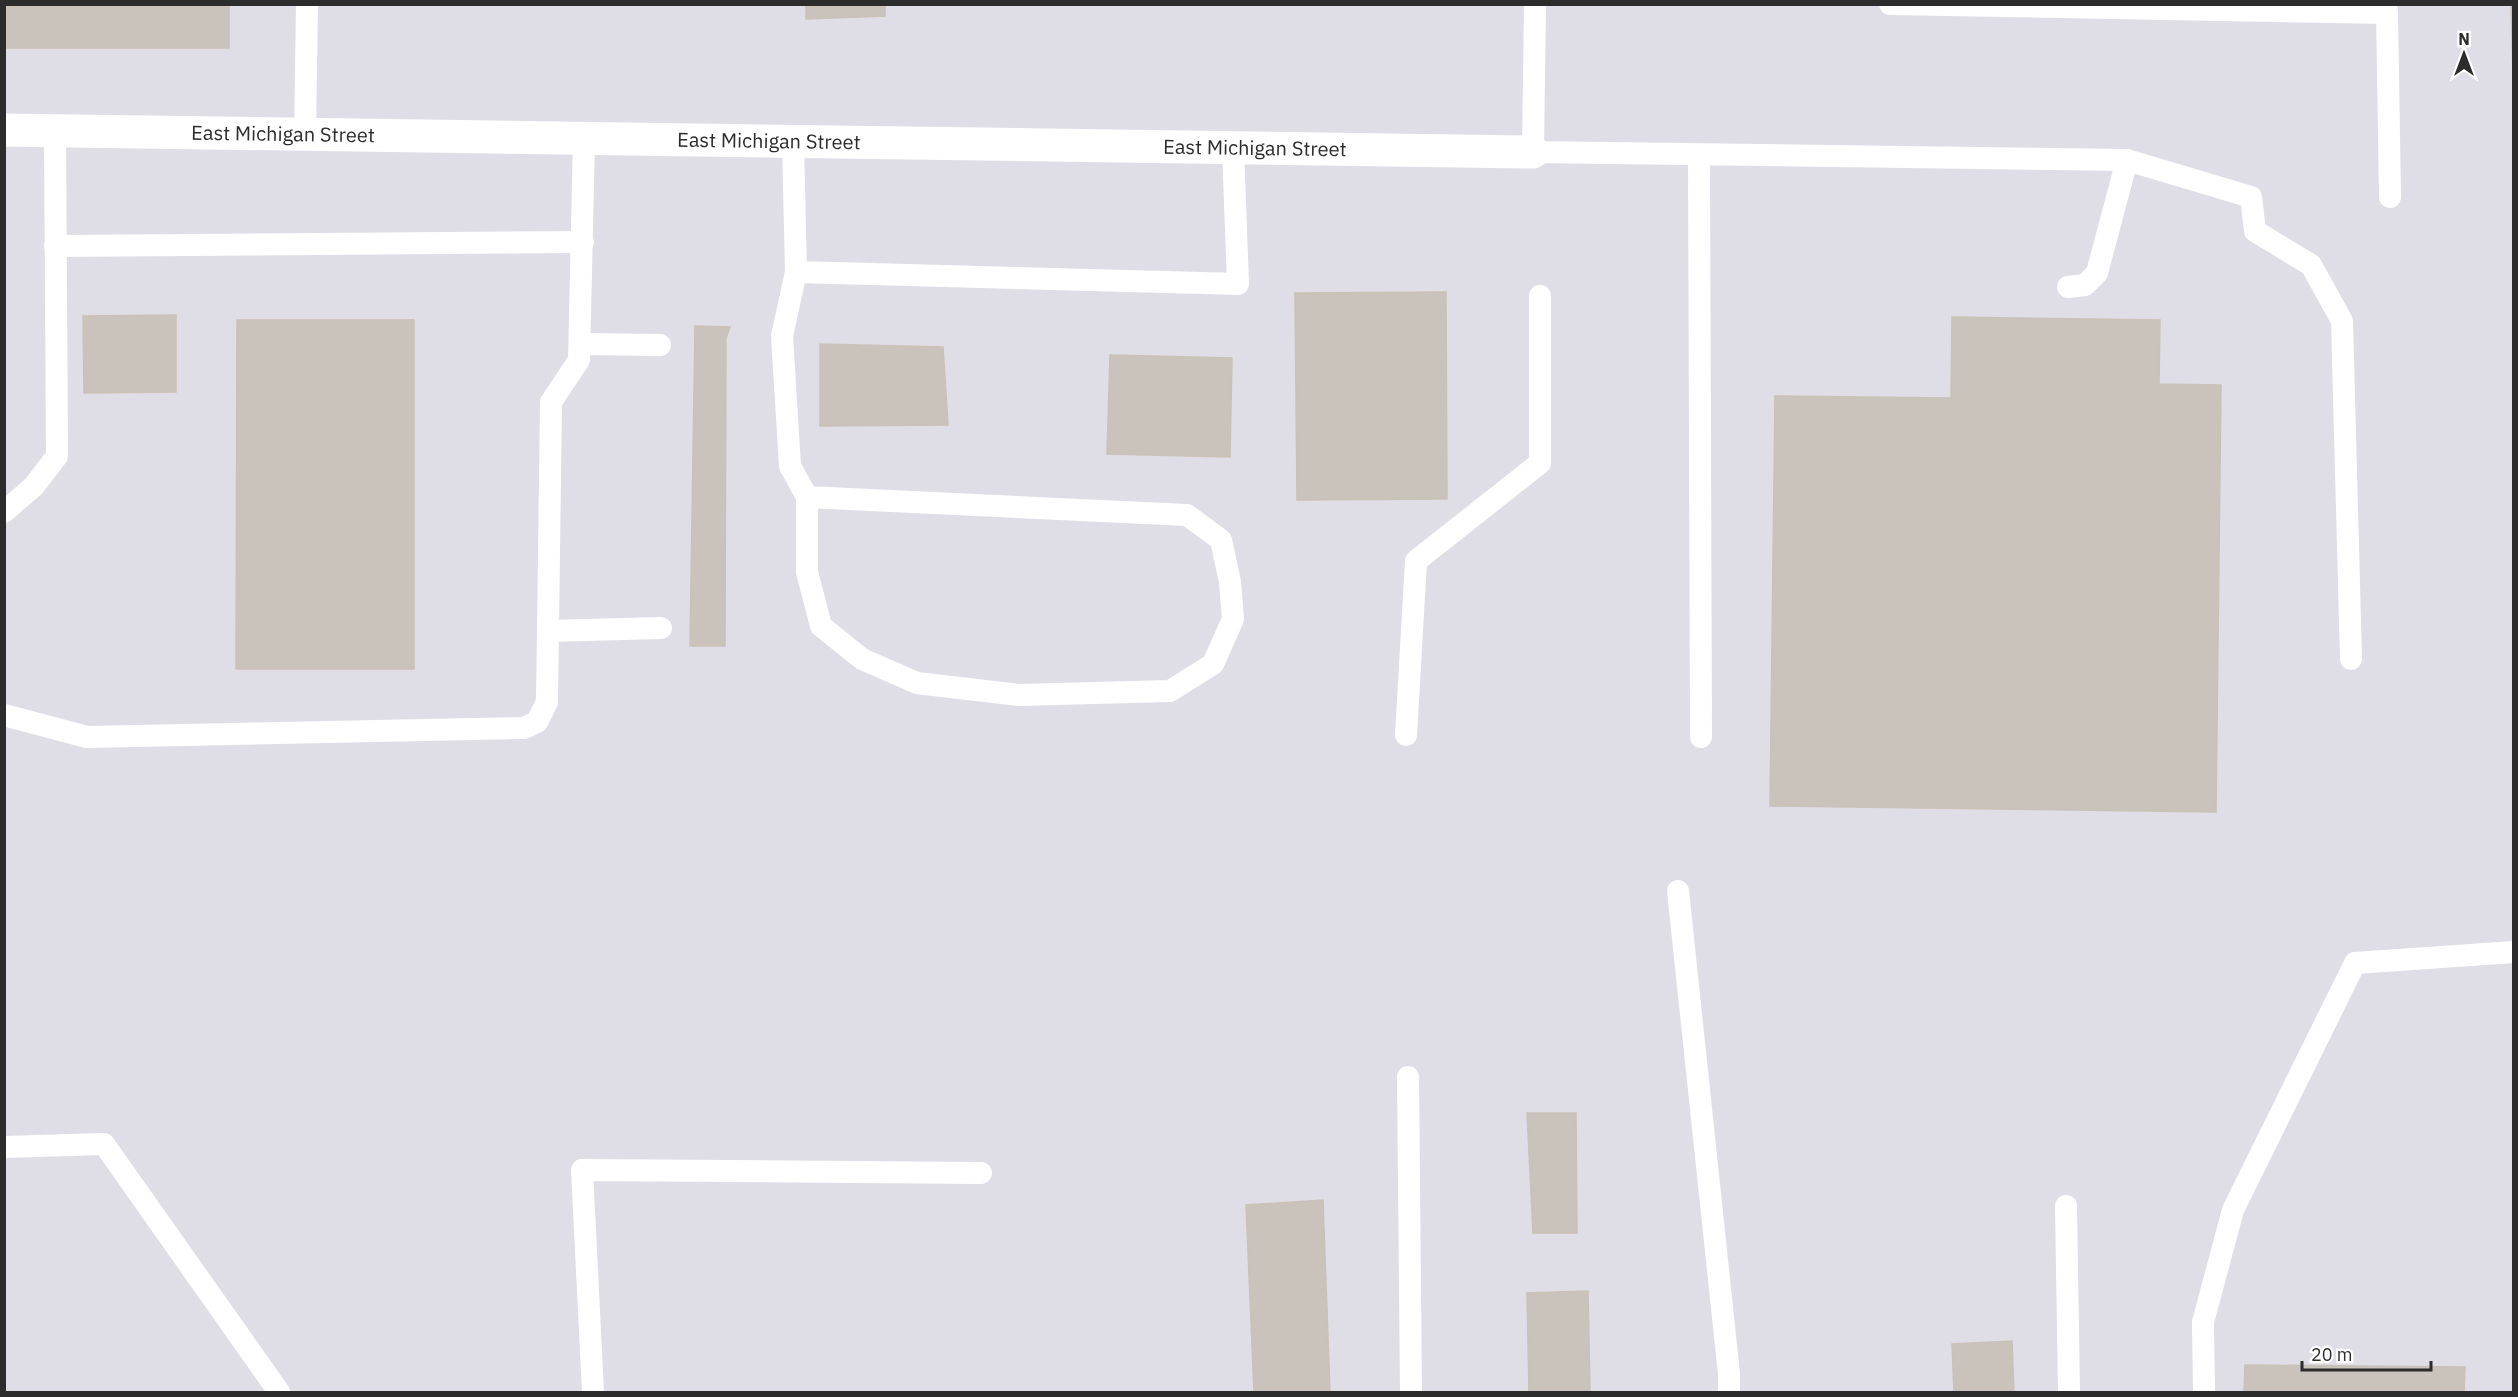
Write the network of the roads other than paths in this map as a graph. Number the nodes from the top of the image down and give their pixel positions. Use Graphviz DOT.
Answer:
graph roads {
  1 [pos="307,4"];
  2 [pos="1535,4"];
  3 [pos="1890,4"];
  4 [pos="2387,9"];
  5 [pos="4,130"];
  6 [pos="56,131"];
  7 [pos="305,135"];
  8 [pos="584,139"];
  9 [pos="793,142"];
  10 [pos="1233,149"];
  11 [pos="1533,152"];
  12 [pos="1699,155"];
  13 [pos="2127,160"];
  14 [pos="2390,197"];
  15 [pos="583,242"];
  16 [pos="55,246"];
  17 [pos="796,272"];
  18 [pos="2067,287"];
  19 [pos="1540,296"];
  20 [pos="581,344"];
  21 [pos="660,345"];
  22 [pos="807,497"];
  23 [pos="4,512"];
  24 [pos="661,628"];
  25 [pos="548,631"];
  26 [pos="2351,659"];
  27 [pos="4,716"];
  28 [pos="1406,735"];
  29 [pos="1701,738"];
  30 [pos="1678,891"];
  31 [pos="2514,952"];
  32 [pos="1408,1077"];
  33 [pos="4,1147"];
  34 [pos="981,1173"];
  35 [pos="2066,1206"];
  36 [pos="279,1392"];
  37 [pos="593,1392"];
  38 [pos="1411,1392"];
  39 [pos="1730,1392"];
  40 [pos="2069,1392"];
  41 [pos="2204,1392"];
  1 -- 7 [label="lane"];
  2 -- 11 [label="lane"];
  3 -- 4 [label="lane"];
  4 -- 14 [label="lane"];
  5 -- 6 [label="street, East Michigan Street"];
  6 -- 7 [label="street, East Michigan Street"];
  6 -- 16 [label="lane"];
  7 -- 8 [label="street, East Michigan Street"];
  8 -- 9 [label="street, East Michigan Street"];
  8 -- 15 [label="lane"];
  9 -- 10 [label="street, East Michigan Street"];
  9 -- 17 [label="lane"];
  10 -- 11 [label="street, East Michigan Street"];
  10 -- 17 [label="lane"];
  11 -- 12 [label="lane"];
  12 -- 13 [label="lane"];
  12 -- 29 [label="lane"];
  13 -- 18 [label="lane"];
  13 -- 26 [label="lane"];
  15 -- 16 [label="lane"];
  15 -- 20 [label="lane"];
  16 -- 23 [label="lane"];
  17 -- 22 [label="lane"];
  19 -- 28 [label="lane"];
  20 -- 21 [label="lane"];
  20 -- 25 [label="lane"];
  22 -- 22 [label="lane"];
  24 -- 25 [label="lane"];
  25 -- 27 [label="lane"];
  30 -- 39 [label="lane"];
  31 -- 41 [label="lane"];
  32 -- 38 [label="lane"];
  33 -- 36 [label="lane"];
  34 -- 37 [label="lane"];
  35 -- 40 [label="lane"];
}
